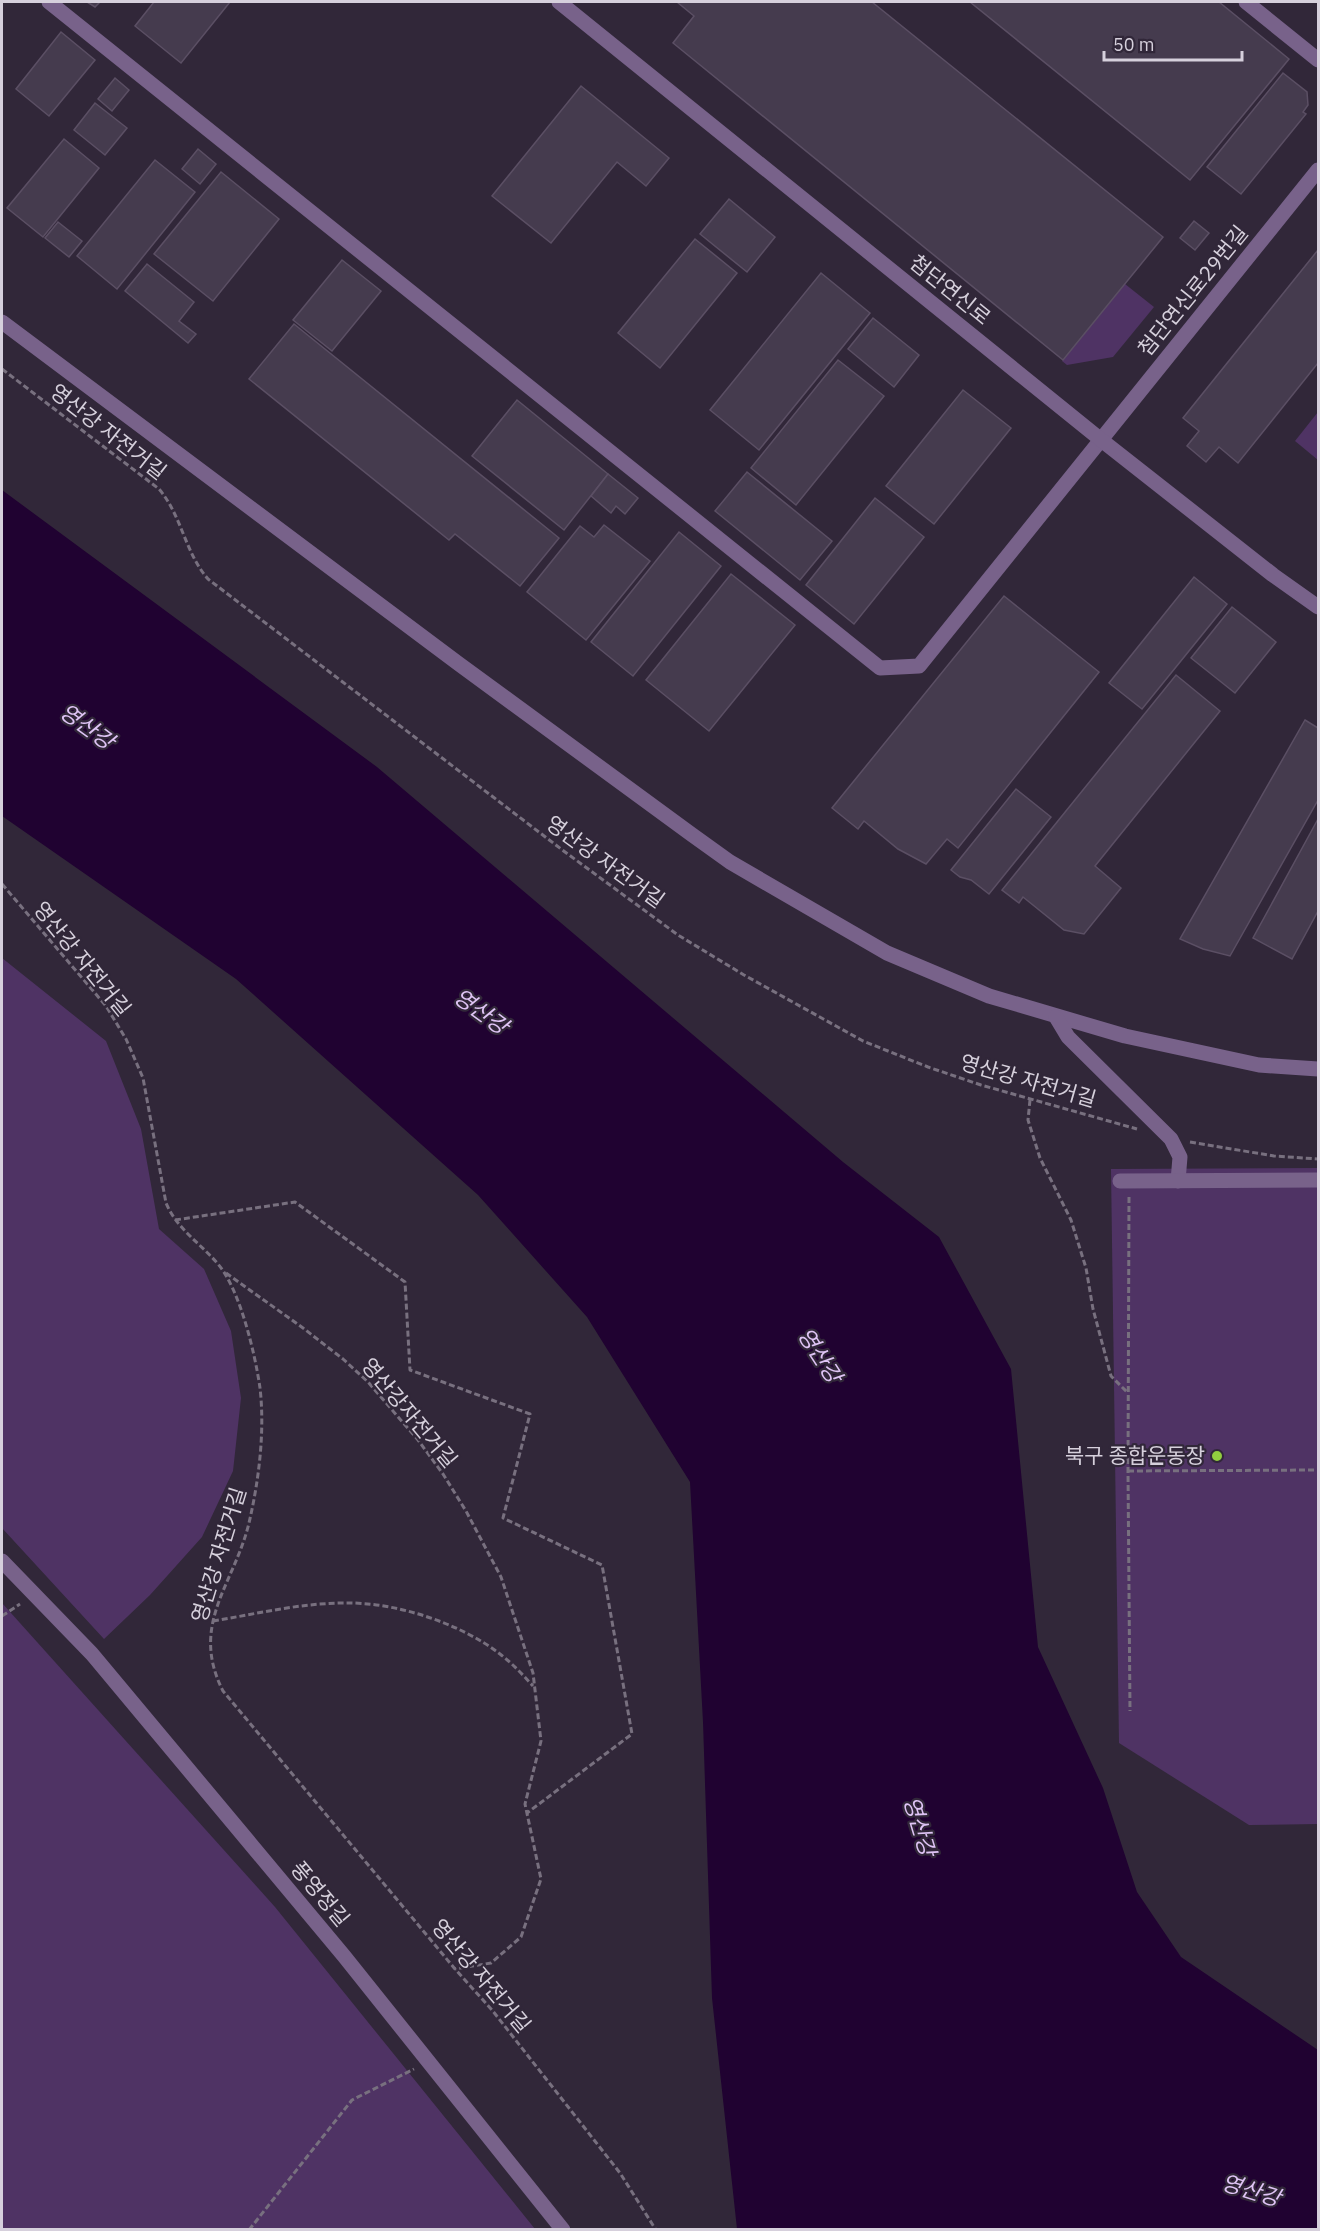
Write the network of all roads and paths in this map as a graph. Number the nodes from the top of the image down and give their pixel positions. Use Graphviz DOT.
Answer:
graph roads {
  1 [pos="49,2"];
  2 [pos="559,2"];
  3 [pos="1246,2"];
  4 [pos="1318,60"];
  5 [pos="1318,170"];
  6 [pos="2,322"];
  7 [pos="2,369"];
  8 [pos="1100,439"];
  9 [pos="1318,607"];
  10 [pos="2,884"];
  11 [pos="1056,1017"];
  12 [pos="1318,1069"];
  13 [pos="1030,1100"];
  14 [pos="1139,1129"];
  15 [pos="1171,1139"];
  16 [pos="1318,1160"];
  17 [pos="1318,1180"];
  18 [pos="1124,1181"];
  19 [pos="1178,1181"];
  20 [pos="175,1220"];
  21 [pos="225,1273"];
  22 [pos="1128,1393"];
  23 [pos="1318,1470"];
  24 [pos="1128,1471"];
  25 [pos="2,1561"];
  26 [pos="35,1594"];
  27 [pos="2,1617"];
  28 [pos="213,1622"];
  29 [pos="534,1687"];
  30 [pos="1130,1711"];
  31 [pos="527,1813"];
  32 [pos="454,1969"];
  33 [pos="428,2062"];
  34 [pos="249,2229"];
  35 [pos="563,2229"];
  36 [pos="656,2229"];
  1 -- 8 [label="street, 첨단연신로29번길"];
  2 -- 8 [label="street, 첨단연신로"];
  3 -- 4 [label="street"];
  5 -- 8 [label="street, 첨단연신로29번길"];
  6 -- 11 [label="street"];
  7 -- 13 [label="path, 영산강 자전거길"];
  8 -- 9 [label="street, 첨단연신로"];
  10 -- 20 [label="path, 영산강 자전거길"];
  11 -- 12 [label="street"];
  11 -- 15 [label="street"];
  13 -- 14 [label="path, 영산강 자전거길"];
  13 -- 22 [label="path"];
  15 -- 16 [label="path"];
  15 -- 19 [label="street"];
  17 -- 19 [label="street"];
  18 -- 19 [label="street"];
  18 -- 22 [label="path"];
  20 -- 21 [label="path, 영산강 자전거길"];
  20 -- 31 [label="path"];
  21 -- 28 [label="path, 영산강 자전거길"];
  21 -- 29 [label="path, 영산강자전거길"];
  22 -- 24 [label="path"];
  23 -- 24 [label="path"];
  24 -- 30 [label="path"];
  25 -- 26 [label="street, 풍영정길"];
  26 -- 27 [label="path"];
  26 -- 33 [label="street, 풍영정길"];
  28 -- 29 [label="path"];
  28 -- 32 [label="path, 영산강 자전거길"];
  29 -- 31 [label="path, 영산강자전거길"];
  31 -- 32 [label="path, 영산강자전거길"];
  32 -- 36 [label="path, 영산강 자전거길"];
  33 -- 34 [label="path"];
  33 -- 35 [label="street, 풍영정길"];
}
